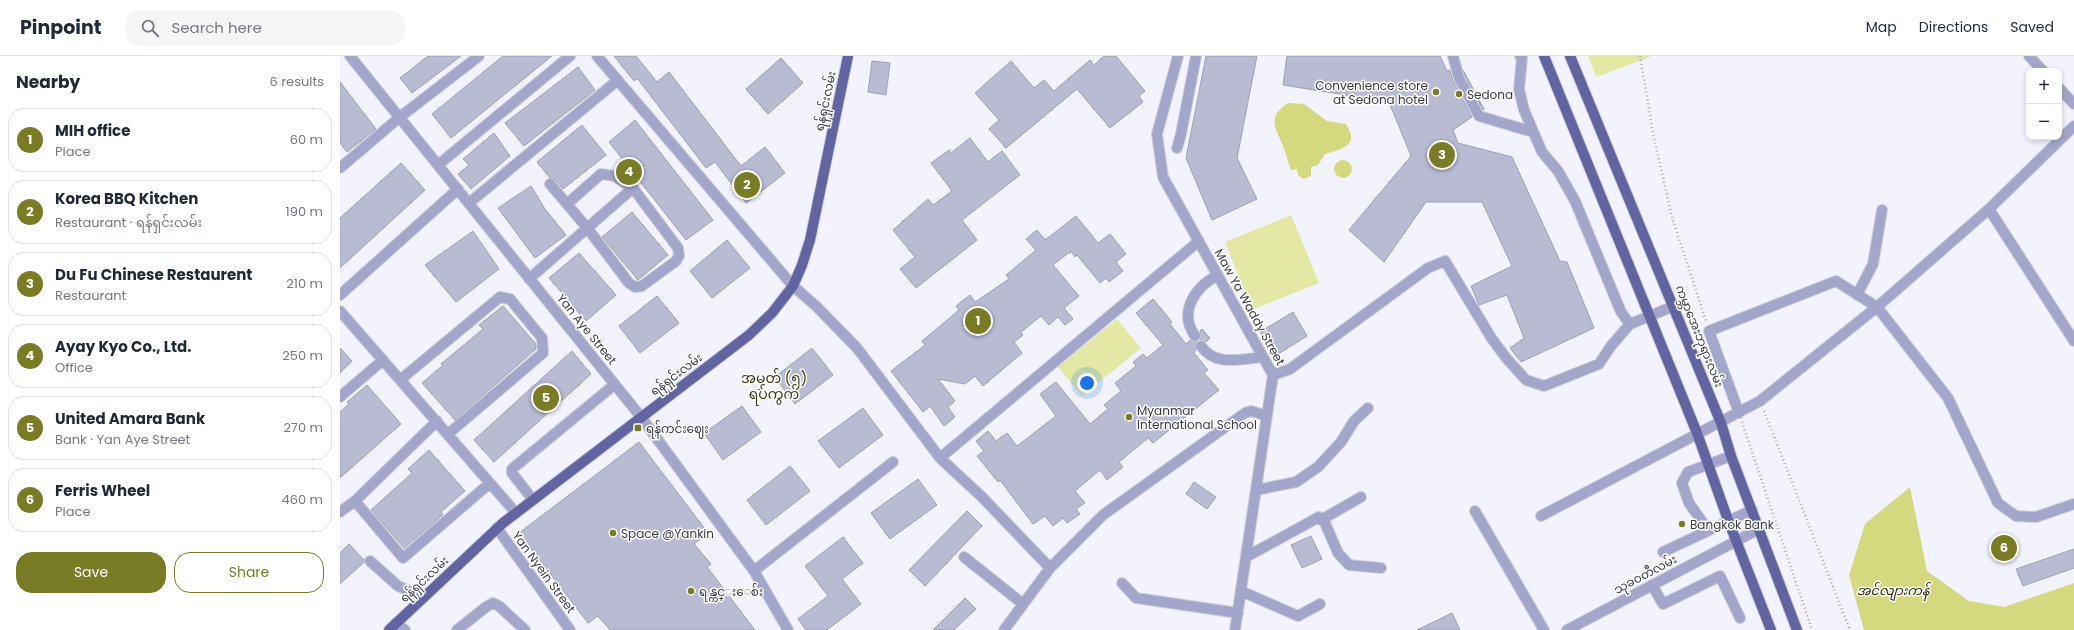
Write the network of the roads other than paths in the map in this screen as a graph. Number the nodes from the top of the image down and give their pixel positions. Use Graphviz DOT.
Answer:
graph roads {
  1 [pos="350,56"];
  2 [pos="479,56"];
  3 [pos="570,56"];
  4 [pos="597,56"];
  5 [pos="848,56"];
  6 [pos="1178,56"];
  7 [pos="1196,56"];
  8 [pos="1453,56"];
  9 [pos="1520,56"];
  10 [pos="1544,56"];
  11 [pos="1570,56"];
  12 [pos="2029,56"];
  13 [pos="2040,68"];
  14 [pos="618,80"];
  15 [pos="2062,90"];
  16 [pos="2072,96"];
  17 [pos="400,117"];
  18 [pos="2074,126"];
  19 [pos="1533,132"];
  20 [pos="1177,148"];
  21 [pos="438,165"];
  22 [pos="340,168"];
  23 [pos="550,184"];
  24 [pos="633,188"];
  25 [pos="458,190"];
  26 [pos="468,203"];
  27 [pos="567,204"];
  28 [pos="1989,209"];
  29 [pos="1882,210"];
  30 [pos="588,229"];
  31 [pos="1199,241"];
  32 [pos="1218,275"];
  33 [pos="529,279"];
  34 [pos="793,286"];
  35 [pos="340,294"];
  36 [pos="1858,295"];
  37 [pos="1674,306"];
  38 [pos="1877,308"];
  39 [pos="340,311"];
  40 [pos="1649,316"];
  41 [pos="1630,324"];
  42 [pos="1195,336"];
  43 [pos="2074,341"];
  44 [pos="1201,346"];
  45 [pos="1263,357"];
  46 [pos="383,360"];
  47 [pos="1273,375"];
  48 [pos="400,380"];
  49 [pos="614,384"];
  50 [pos="340,397"];
  51 [pos="1368,408"];
  52 [pos="1739,413"];
  53 [pos="1267,416"];
  54 [pos="641,418"];
  55 [pos="437,421"];
  56 [pos="1721,423"];
  57 [pos="1697,433"];
  58 [pos="448,434"];
  59 [pos="1731,456"];
  60 [pos="940,458"];
  61 [pos="893,462"];
  62 [pos="1708,466"];
  63 [pos="490,483"];
  64 [pos="1256,490"];
  65 [pos="1362,497"];
  66 [pos="533,500"];
  67 [pos="355,501"];
  68 [pos="2074,504"];
  69 [pos="1752,510"];
  70 [pos="1475,511"];
  71 [pos="340,512"];
  72 [pos="516,513"];
  73 [pos="1541,516"];
  74 [pos="1321,520"];
  75 [pos="1728,520"];
  76 [pos="497,528"];
  77 [pos="1759,529"];
  78 [pos="1708,530"];
  79 [pos="1736,540"];
  80 [pos="1663,552"];
  81 [pos="964,557"];
  82 [pos="1246,557"];
  83 [pos="370,561"];
  84 [pos="1050,568"];
  85 [pos="1381,568"];
  86 [pos="754,571"];
  87 [pos="1122,584"];
  88 [pos="1652,585"];
  89 [pos="1241,591"];
  90 [pos="423,597"];
  91 [pos="1023,604"];
  92 [pos="1320,604"];
  93 [pos="1238,613"];
  94 [pos="1740,618"];
  95 [pos="393,626"];
  96 [pos="405,630"];
  97 [pos="457,630"];
  98 [pos="525,630"];
  99 [pos="570,630"];
  100 [pos="788,630"];
  101 [pos="1004,630"];
  102 [pos="1235,630"];
  103 [pos="1544,630"];
  104 [pos="1567,630"];
  105 [pos="1771,630"];
  106 [pos="1797,630"];
  1 -- 17 [label="street, Yan Aye Street"];
  2 -- 17 [label="street"];
  3 -- 21 [label="street"];
  4 -- 14 [label="street"];
  5 -- 34 [label="main road, ရန်ရှင်းလမ်း"];
  6 -- 31 [label="street, Maw Ya Waddy Street"];
  7 -- 20 [label="street"];
  8 -- 19 [label="street"];
  9 -- 19 [label="street"];
  10 -- 40 [label="main road"];
  11 -- 37 [label="main road, ကမ္ဘာအေးဘုရားလမ်း"];
  12 -- 13 [label="street"];
  14 -- 26 [label="street"];
  14 -- 34 [label="street"];
  15 -- 16 [label="street"];
  17 -- 21 [label="street, Yan Aye Street"];
  17 -- 22 [label="street"];
  18 -- 28 [label="street"];
  19 -- 41 [label="street"];
  21 -- 25 [label="street, Yan Aye Street"];
  23 -- 27 [label="street"];
  24 -- 27 [label="street"];
  24 -- 30 [label="street"];
  24 -- 30 [label="street"];
  25 -- 26 [label="street, Yan Aye Street"];
  25 -- 35 [label="street"];
  26 -- 33 [label="street, Yan Aye Street"];
  27 -- 30 [label="street"];
  28 -- 38 [label="street"];
  28 -- 43 [label="street"];
  29 -- 36 [label="street"];
  30 -- 33 [label="street"];
  31 -- 32 [label="street, Maw Ya Waddy Street"];
  31 -- 60 [label="street"];
  32 -- 42 [label="street"];
  32 -- 45 [label="street, Maw Ya Waddy Street"];
  33 -- 49 [label="street, Yan Aye Street"];
  34 -- 54 [label="main road, ရန်ရှင်းလမ်း"];
  34 -- 60 [label="street"];
  36 -- 38 [label="street"];
  36 -- 52 [label="street"];
  37 -- 40 [label="street"];
  37 -- 56 [label="main road, ကမ္ဘာအေးဘုရားလမ်း"];
  38 -- 52 [label="street"];
  38 -- 68 [label="street"];
  39 -- 46 [label="street"];
  40 -- 41 [label="street"];
  40 -- 57 [label="main road"];
  41 -- 47 [label="street"];
  44 -- 45 [label="street"];
  45 -- 47 [label="street, Maw Ya Waddy Street"];
  46 -- 48 [label="street"];
  46 -- 50 [label="street"];
  47 -- 53 [label="street, Maw Ya Waddy Street"];
  48 -- 55 [label="street"];
  48 -- 58 [label="street"];
  49 -- 54 [label="street, Yan Aye Street"];
  49 -- 66 [label="street"];
  51 -- 64 [label="street"];
  52 -- 56 [label="street"];
  53 -- 64 [label="street, Maw Ya Waddy Street"];
  53 -- 84 [label="street"];
  54 -- 66 [label="main road, ရန်ရှင်းလမ်း"];
  54 -- 86 [label="street, Yan Aye Street"];
  55 -- 58 [label="street"];
  55 -- 67 [label="street"];
  56 -- 57 [label="street"];
  56 -- 59 [label="main road, ကမ္ဘာအေးဘုရားလမ်း"];
  57 -- 62 [label="main road"];
  57 -- 73 [label="street"];
  58 -- 63 [label="street"];
  59 -- 62 [label="street"];
  59 -- 69 [label="main road, ကမ္ဘာအေးဘုရားလမ်း"];
  60 -- 84 [label="street"];
  61 -- 86 [label="street"];
  62 -- 75 [label="main road"];
  62 -- 78 [label="street"];
  63 -- 67 [label="street"];
  63 -- 72 [label="street"];
  64 -- 82 [label="street, Maw Ya Waddy Street"];
  65 -- 74 [label="street"];
  66 -- 72 [label="main road, ရန်ရှင်းလမ်း"];
  67 -- 71 [label="street"];
  69 -- 75 [label="street"];
  69 -- 77 [label="main road, ကမ္ဘာအေးဘုရားလမ်း"];
  70 -- 103 [label="street"];
  72 -- 76 [label="main road, ရန်ရှင်းလမ်း"];
  74 -- 82 [label="street"];
  74 -- 85 [label="street"];
  75 -- 78 [label="street"];
  75 -- 79 [label="main road"];
  76 -- 90 [label="main road, ရန်ရှင်းလမ်း"];
  76 -- 99 [label="street, Yan Nyein Street"];
  77 -- 79 [label="street, သုခဝတီလမ်း"];
  77 -- 106 [label="main road, ကမ္ဘာအေးဘုရားလမ်း"];
  78 -- 80 [label="street"];
  79 -- 88 [label="street, သုခဝတီလမ်း"];
  79 -- 105 [label="main road"];
  81 -- 91 [label="street"];
  82 -- 89 [label="street, Maw Ya Waddy Street"];
  83 -- 90 [label="street"];
  84 -- 91 [label="street"];
  86 -- 100 [label="street, Yan Aye Street"];
  87 -- 93 [label="street"];
  88 -- 94 [label="street"];
  88 -- 104 [label="street, သုခဝတီလမ်း"];
  89 -- 92 [label="street"];
  89 -- 93 [label="street, Maw Ya Waddy Street"];
  90 -- 95 [label="main road, ရန်ရှင်းလမ်း"];
  91 -- 101 [label="street"];
  93 -- 102 [label="street, Maw Ya Waddy Street"];
  95 -- 96 [label="street"];
  97 -- 98 [label="street"];
}
